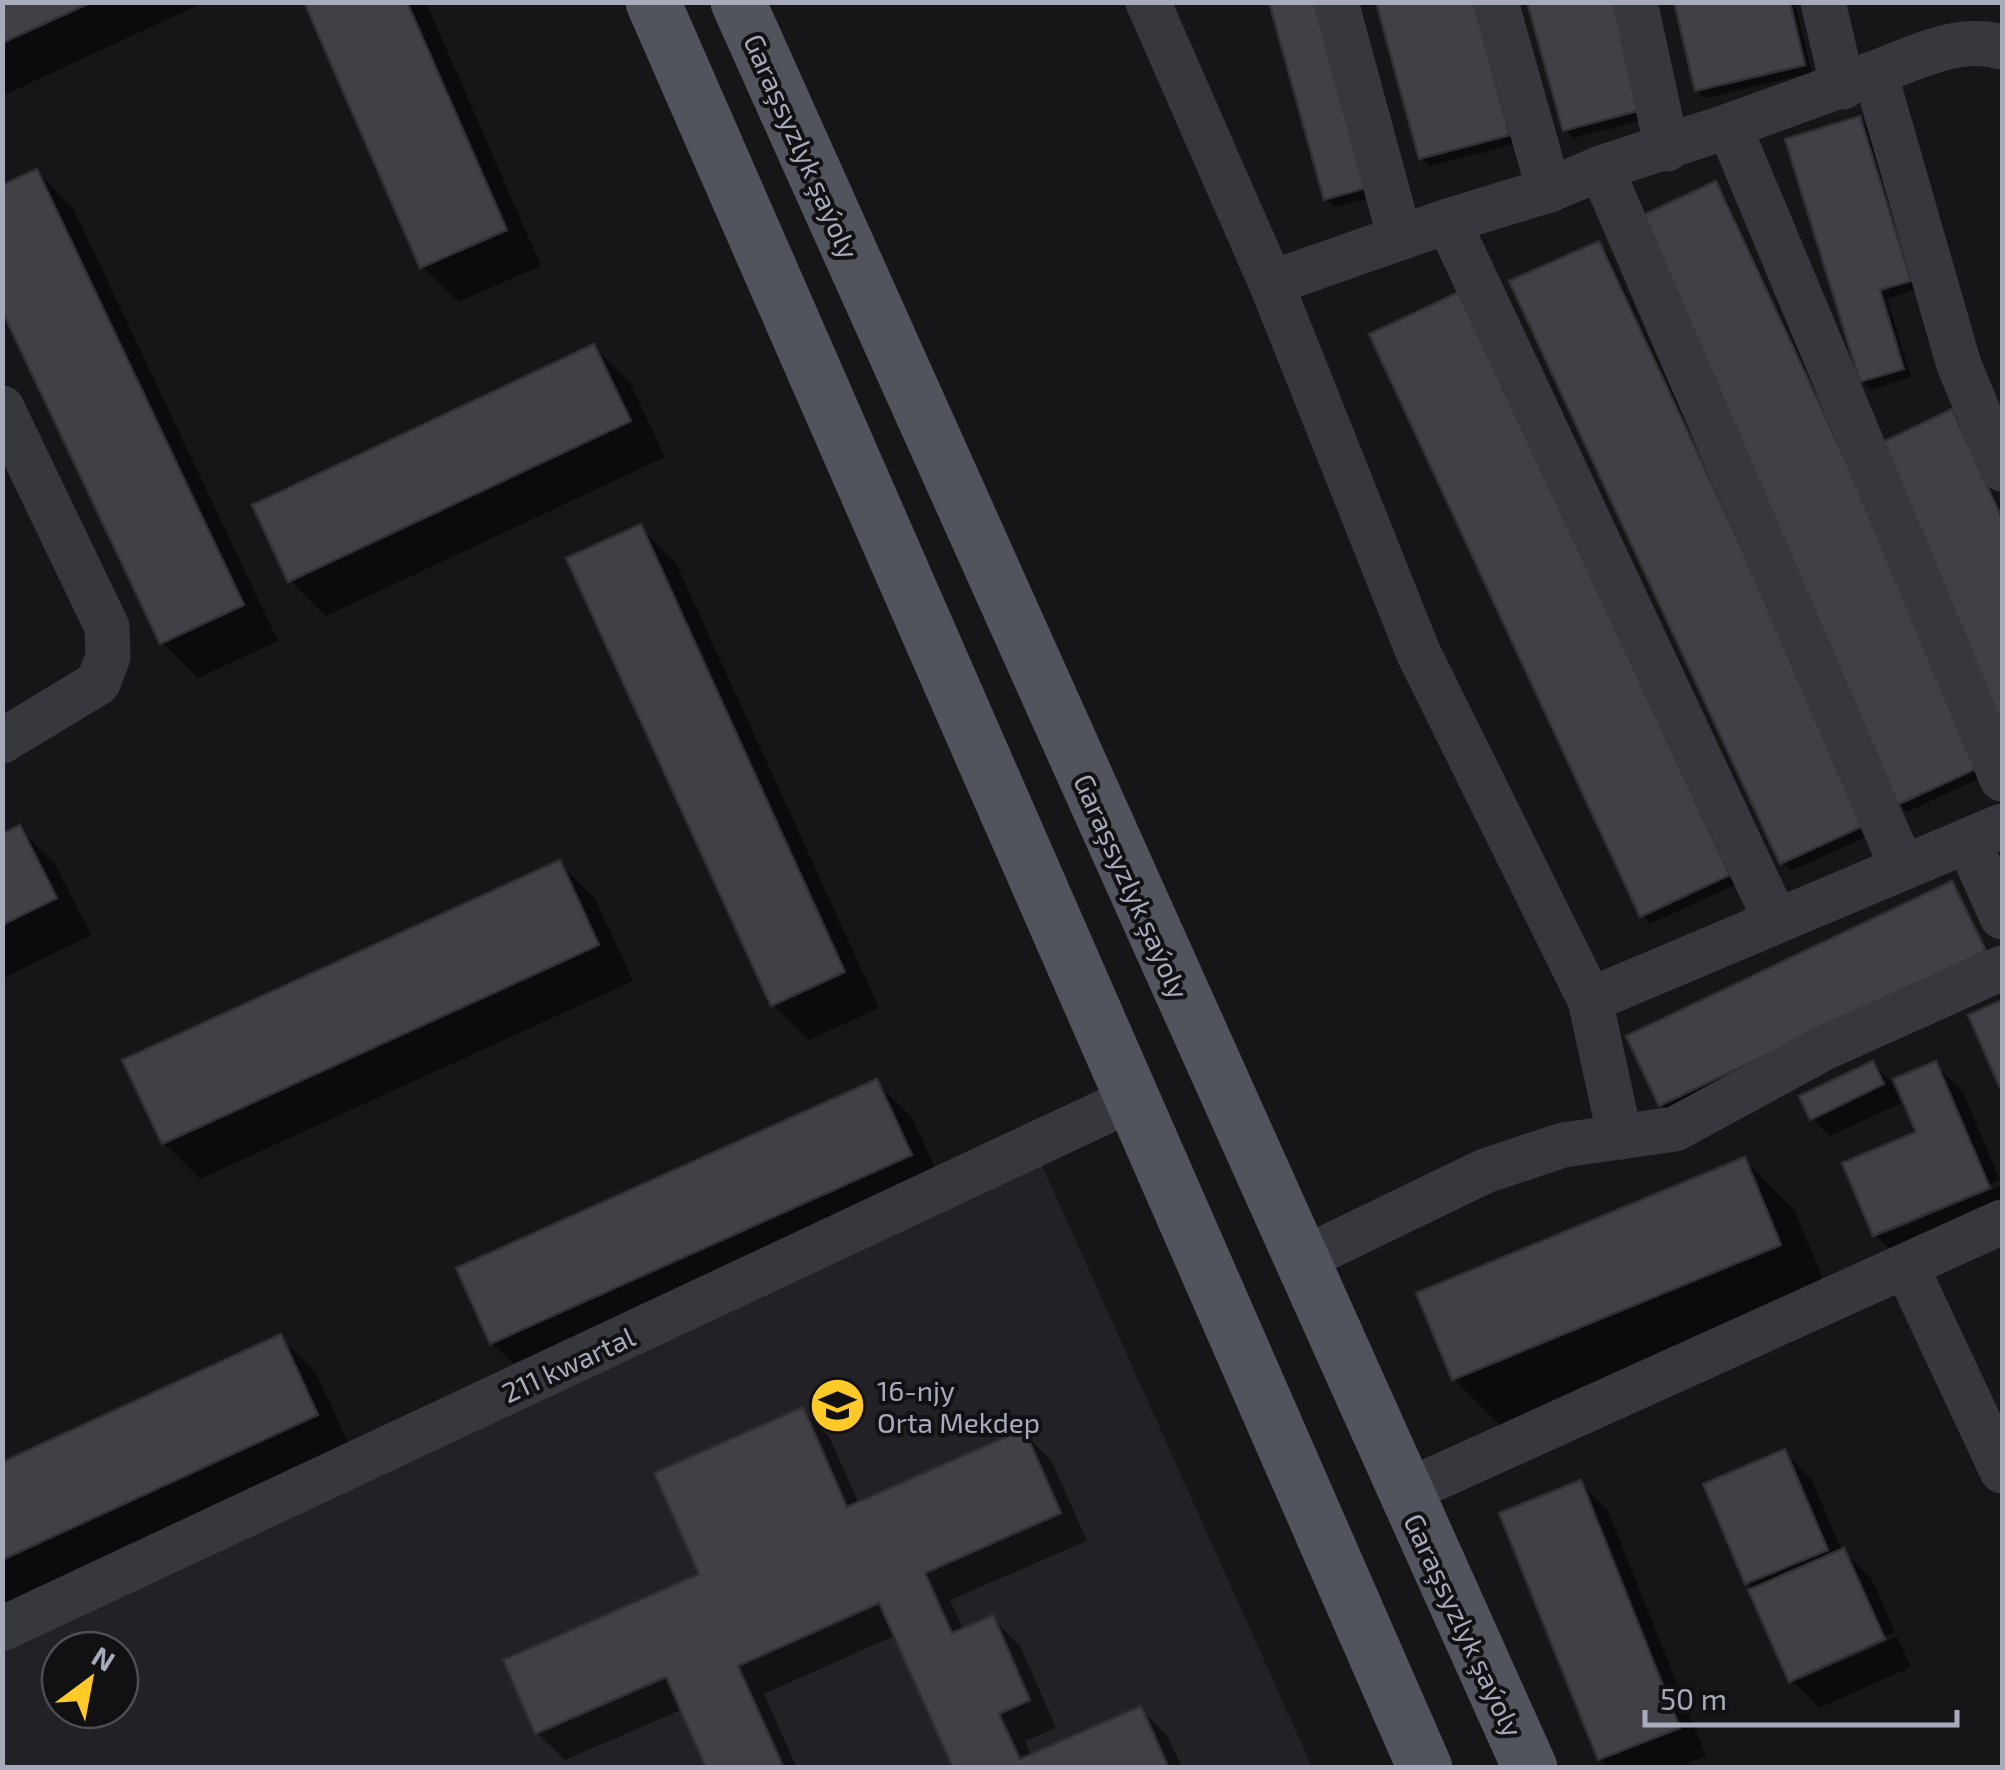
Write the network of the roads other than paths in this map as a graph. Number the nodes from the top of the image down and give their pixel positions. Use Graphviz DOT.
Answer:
graph roads {
  1 [pos="653,2"];
  2 [pos="738,2"];
  3 [pos="1148,2"];
  4 [pos="1336,2"];
  5 [pos="1496,2"];
  6 [pos="1635,2"];
  7 [pos="1823,2"];
  8 [pos="2002,47"];
  9 [pos="1859,80"];
  10 [pos="1730,126"];
  11 [pos="1668,148"];
  12 [pos="1601,168"];
  13 [pos="1549,190"];
  14 [pos="1448,221"];
  15 [pos="1400,238"];
  16 [pos="1271,283"];
  17 [pos="2,408"];
  18 [pos="2002,468"];
  19 [pos="2,741"];
  20 [pos="2002,778"];
  21 [pos="1985,833"];
  22 [pos="1902,867"];
  23 [pos="1775,918"];
  24 [pos="2002,918"];
  25 [pos="2002,968"];
  26 [pos="1590,1000"];
  27 [pos="1132,1099"];
  28 [pos="1620,1138"];
  29 [pos="2002,1222"];
  30 [pos="1300,1261"];
  31 [pos="1907,1268"];
  32 [pos="2002,1471"];
  33 [pos="1404,1493"];
  34 [pos="2,1629"];
  35 [pos="1425,1768"];
  36 [pos="1530,1768"];
  1 -- 27 [label="main road"];
  2 -- 30 [label="main road, Garaşsyzlyk şaýoly"];
  3 -- 16 [label="street"];
  4 -- 15 [label="street"];
  5 -- 13 [label="street"];
  6 -- 11 [label="street"];
  7 -- 9 [label="street"];
  8 -- 9 [label="street"];
  9 -- 10 [label="street"];
  9 -- 18 [label="street"];
  10 -- 11 [label="street"];
  10 -- 20 [label="street"];
  11 -- 12 [label="street"];
  12 -- 13 [label="street"];
  12 -- 22 [label="street"];
  13 -- 14 [label="street"];
  14 -- 15 [label="street"];
  14 -- 23 [label="street"];
  15 -- 16 [label="street"];
  16 -- 26 [label="street"];
  17 -- 19 [label="street"];
  21 -- 22 [label="street"];
  21 -- 24 [label="street"];
  22 -- 23 [label="street"];
  23 -- 26 [label="street"];
  25 -- 28 [label="street"];
  26 -- 28 [label="street"];
  27 -- 34 [label="street, 211 kwartal"];
  27 -- 35 [label="main road"];
  28 -- 30 [label="street"];
  29 -- 31 [label="street"];
  30 -- 33 [label="main road, Garaşsyzlyk şaýoly"];
  31 -- 32 [label="street"];
  31 -- 33 [label="street"];
  33 -- 36 [label="main road, Garaşsyzlyk şaýoly"];
}
